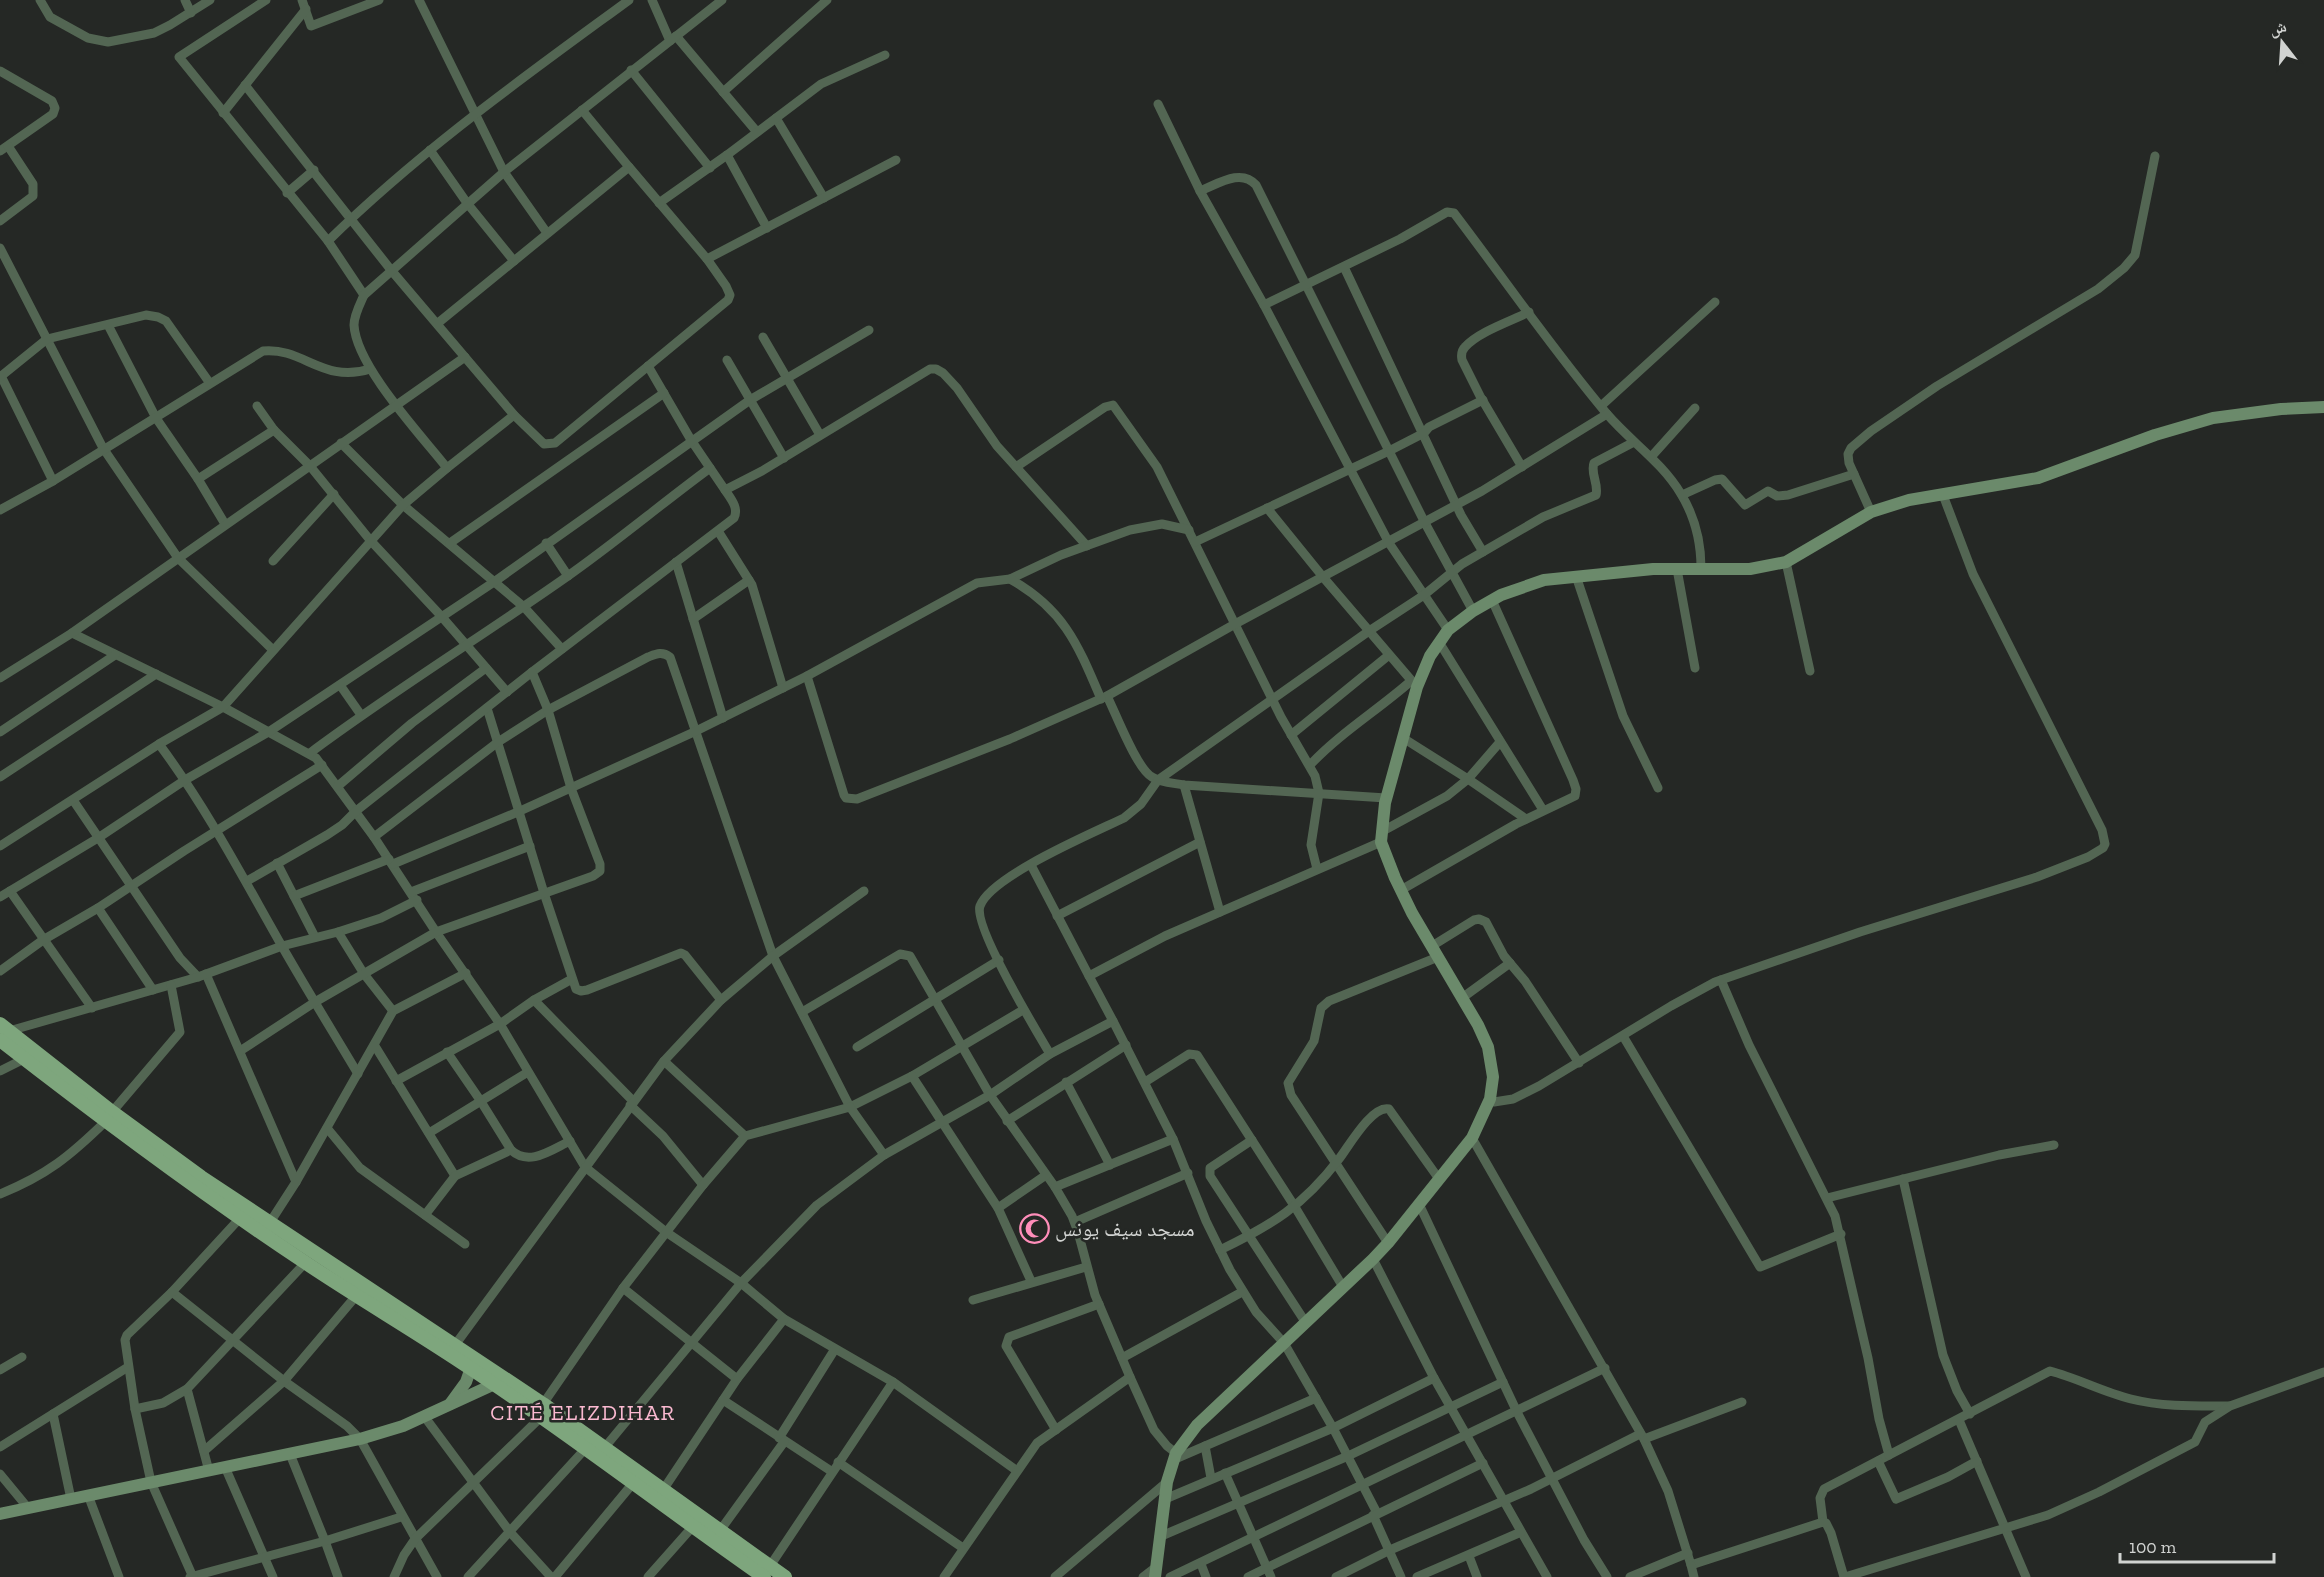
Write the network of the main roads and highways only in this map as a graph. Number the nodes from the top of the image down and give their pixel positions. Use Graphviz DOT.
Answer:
graph roads {
  1 [pos="3,1032"];
  2 [pos="109,1117"];
  3 [pos="266,1228"];
  4 [pos="472,1363"];
  5 [pos="542,1411"];
  6 [pos="696,1522"];
  7 [pos="767,1572"];
  8 [pos="785,1577"];
  1 -- 2 [label="main road"];
  1 -- 2 [label="main road"];
  2 -- 3 [label="main road"];
  2 -- 3 [label="main road"];
  3 -- 4 [label="main road"];
  3 -- 4 [label="main road"];
  4 -- 5 [label="main road"];
  5 -- 6 [label="main road"];
  5 -- 6 [label="main road"];
  6 -- 7 [label="main road"];
  6 -- 7 [label="main road"];
  7 -- 8 [label="main road"];
}
